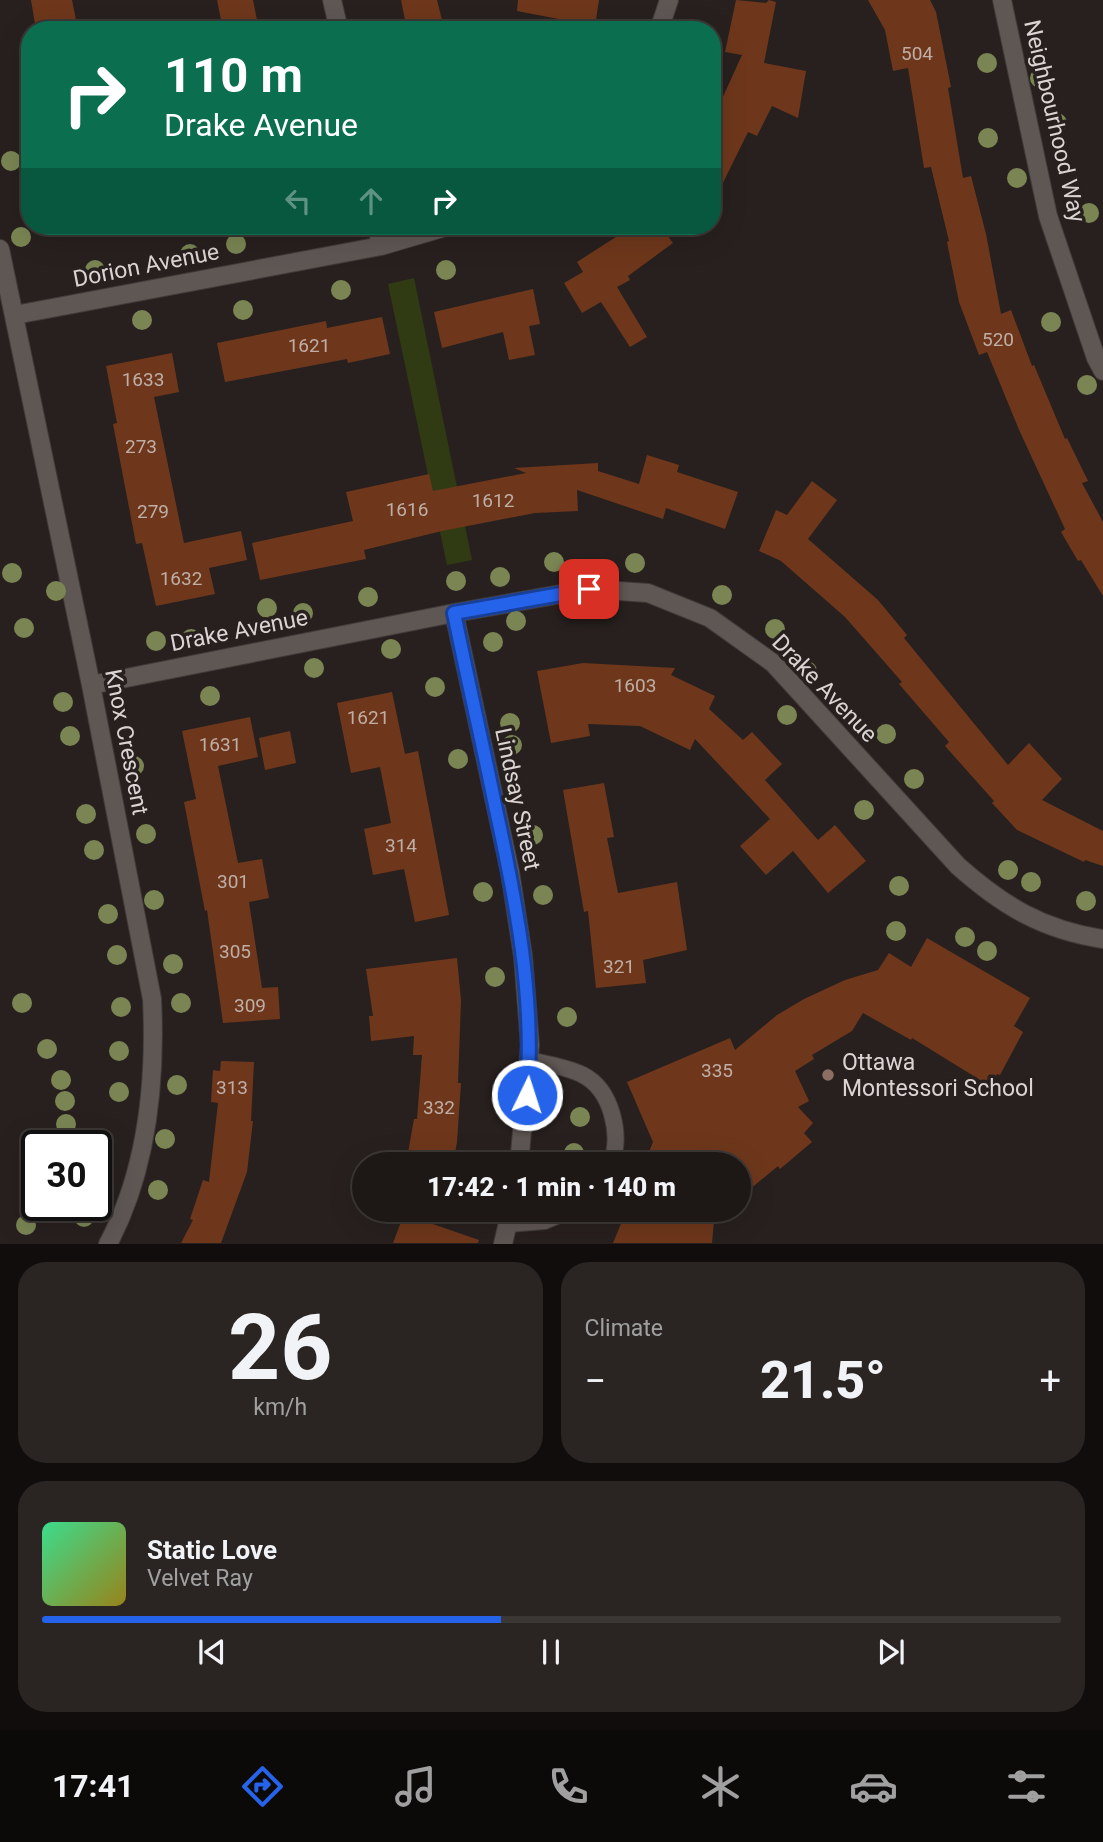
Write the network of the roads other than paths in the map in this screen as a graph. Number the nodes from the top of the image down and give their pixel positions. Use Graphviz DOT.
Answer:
graph roads {
  1 [pos="332,0"];
  2 [pos="668,0"];
  3 [pos="1002,0"];
  4 [pos="337,21"];
  5 [pos="662,21"];
  6 [pos="379,235"];
  7 [pos="418,235"];
  8 [pos="381,246"];
  9 [pos="0,249"];
  10 [pos="15,315"];
  11 [pos="1103,371"];
  12 [pos="454,613"];
  13 [pos="91,685"];
  14 [pos="1103,939"];
  15 [pos="529,1060"];
  16 [pos="520,1152"];
  17 [pos="615,1152"];
  18 [pos="509,1222"];
  19 [pos="108,1244"];
  20 [pos="503,1244"];
  1 -- 4 [label="street"];
  2 -- 5 [label="street"];
  3 -- 11 [label="street, Neighbourhood Way"];
  6 -- 8 [label="street"];
  7 -- 8 [label="street, Dorion Avenue"];
  8 -- 10 [label="street, Dorion Avenue"];
  9 -- 10 [label="street, Knox Crescent"];
  10 -- 13 [label="street, Knox Crescent"];
  12 -- 13 [label="street, Drake Avenue"];
  12 -- 14 [label="street, Drake Avenue"];
  12 -- 15 [label="street, Lindsay Street"];
  13 -- 19 [label="street, Knox Crescent"];
  15 -- 16 [label="street, Lindsay Street"];
  15 -- 17 [label="lane"];
  18 -- 20 [label="street"];
}
